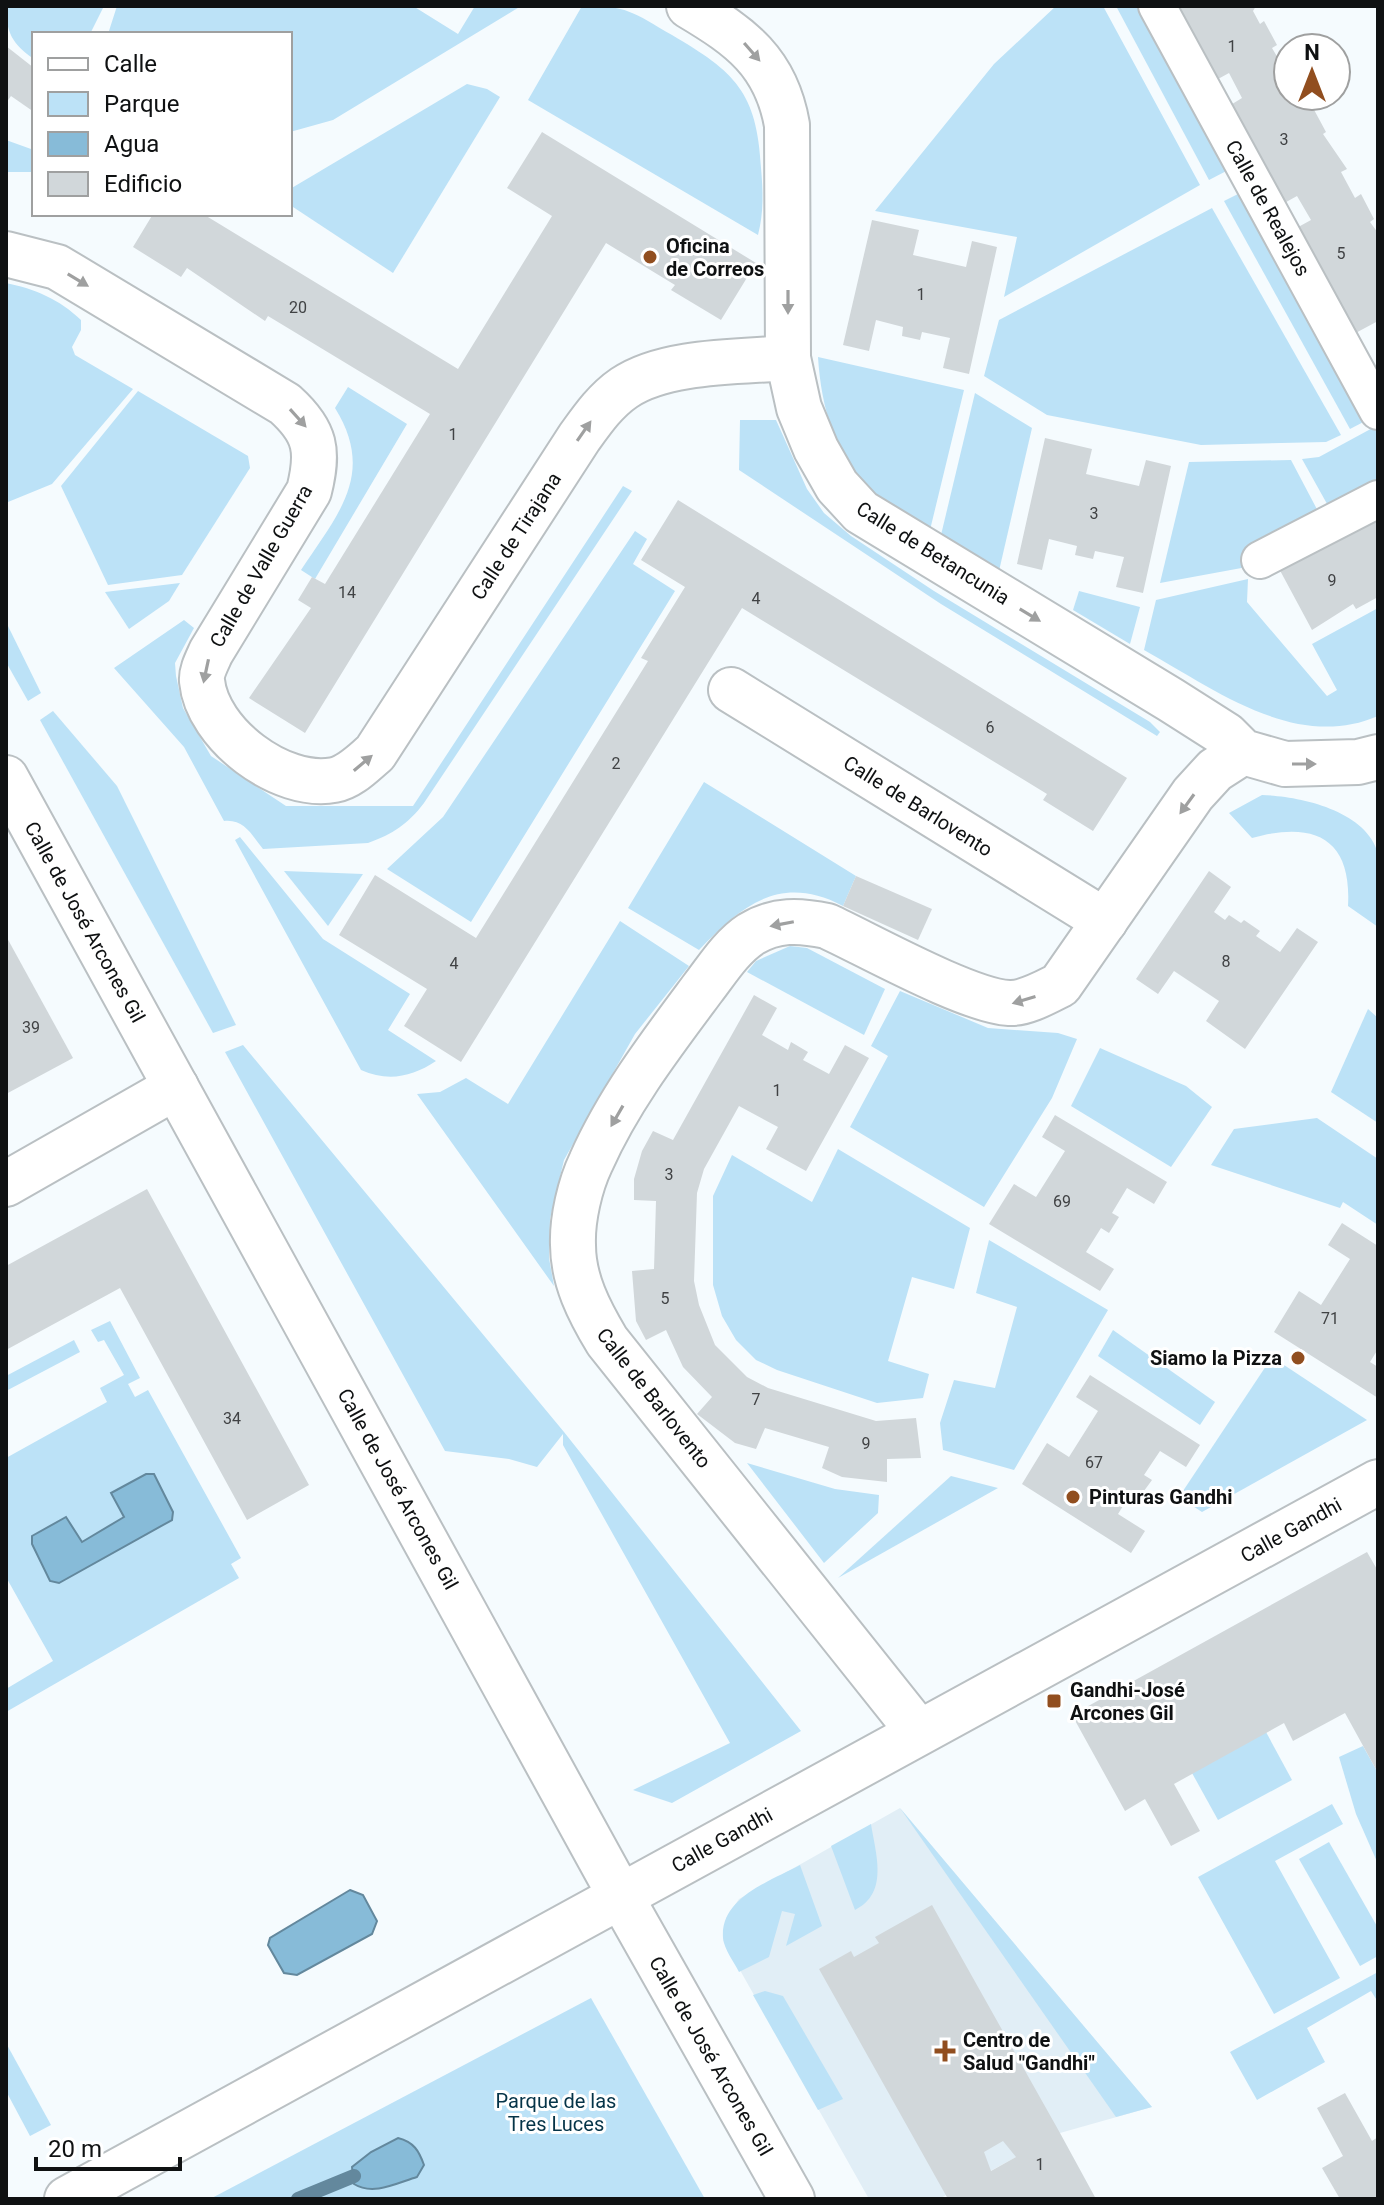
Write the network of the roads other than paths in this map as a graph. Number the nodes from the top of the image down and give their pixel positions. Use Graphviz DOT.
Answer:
graph roads {
  1 [pos="689,6"];
  2 [pos="1157,6"];
  3 [pos="6,254"];
  4 [pos="788,358"];
  5 [pos="1378,411"];
  6 [pos="1378,499"];
  7 [pos="1260,560"];
  8 [pos="731,690"];
  9 [pos="1243,752"];
  10 [pos="1378,757"];
  11 [pos="290,776"];
  12 [pos="6,778"];
  13 [pos="1105,921"];
  14 [pos="176,1087"];
  15 [pos="6,1184"];
  16 [pos="1378,1482"];
  17 [pos="918,1731"];
  18 [pos="621,1897"];
  19 [pos="67,2199"];
  20 [pos="792,2199"];
  1 -- 4 [label="street, Calle de Betancunia, one-way"];
  2 -- 5 [label="street, Calle de Realejos"];
  3 -- 11 [label="street, Calle de Valle Guerra, one-way"];
  4 -- 9 [label="street, Calle de Betancunia, one-way"];
  11 -- 4 [label="street, Calle de Tirajana, one-way"];
  6 -- 7 [label="street"];
  8 -- 13 [label="street, Calle de Barlovento"];
  9 -- 10 [label="street, Calle de Betancunia, one-way"];
  9 -- 13 [label="street, Calle de Barlovento, one-way"];
  12 -- 14 [label="street, Calle de José Arcones Gil"];
  13 -- 17 [label="street, Calle de Barlovento, one-way"];
  14 -- 15 [label="street"];
  14 -- 18 [label="street, Calle de José Arcones Gil"];
  16 -- 17 [label="street, Calle Gandhi"];
  17 -- 18 [label="street, Calle Gandhi"];
  18 -- 19 [label="street, Calle Gandhi"];
  18 -- 20 [label="street, Calle de José Arcones Gil"];
}
